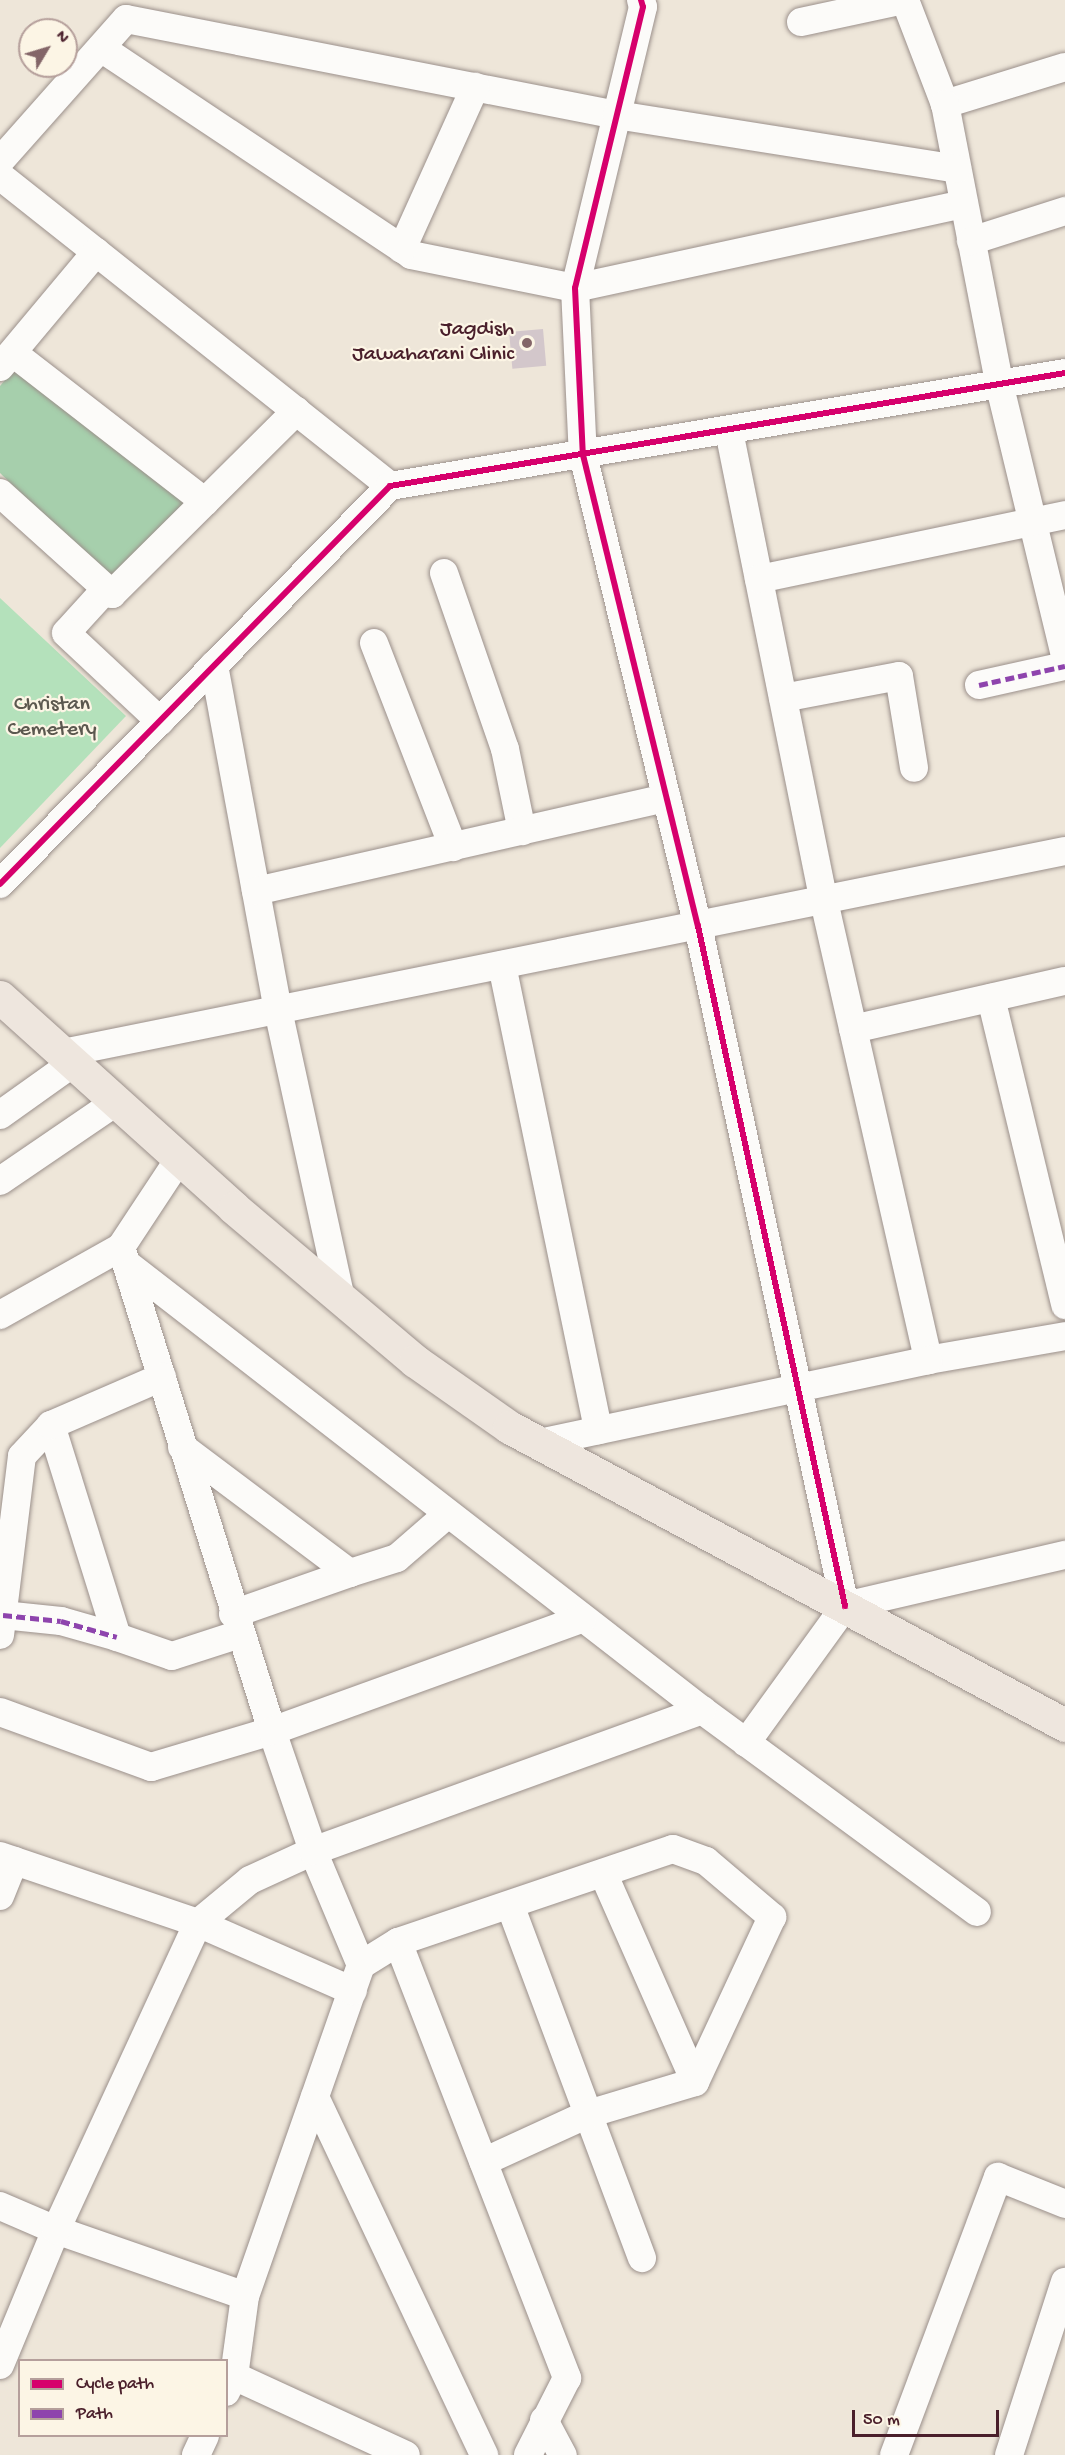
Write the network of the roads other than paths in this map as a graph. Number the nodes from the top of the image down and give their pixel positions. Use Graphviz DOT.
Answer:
graph roads {
  1 [pos="641,0"];
  2 [pos="905,0"];
  3 [pos="121,9"];
  4 [pos="801,22"];
  5 [pos="101,48"];
  6 [pos="1065,67"];
  7 [pos="475,87"];
  8 [pos="945,104"];
  9 [pos="617,115"];
  10 [pos="0,161"];
  11 [pos="957,169"];
  12 [pos="0,176"];
  13 [pos="964,204"];
  14 [pos="1065,211"];
  15 [pos="971,242"];
  16 [pos="402,249"];
  17 [pos="96,252"];
  18 [pos="575,288"];
  19 [pos="7,360"];
  20 [pos="1065,374"];
  21 [pos="999,387"];
  22 [pos="296,411"];
  23 [pos="729,431"];
  24 [pos="583,455"];
  25 [pos="390,486"];
  26 [pos="0,493"];
  27 [pos="205,502"];
  28 [pos="1065,515"];
  29 [pos="1033,522"];
  30 [pos="444,573"];
  31 [pos="759,579"];
  32 [pos="106,589"];
  33 [pos="374,643"];
  34 [pos="1065,655"];
  35 [pos="214,665"];
  36 [pos="1065,666"];
  37 [pos="979,685"];
  38 [pos="783,698"];
  39 [pos="160,721"];
  40 [pos="914,768"];
  41 [pos="667,798"];
  42 [pos="522,831"];
  43 [pos="453,847"];
  44 [pos="1065,851"];
  45 [pos="0,884"];
  46 [pos="256,891"];
  47 [pos="824,901"];
  48 [pos="698,926"];
  49 [pos="502,965"];
  50 [pos="1065,981"];
  51 [pos="0,997"];
  52 [pos="991,998"];
  53 [pos="278,1010"];
  54 [pos="853,1029"];
  55 [pos="68,1058"];
  56 [pos="116,1102"];
  57 [pos="0,1115"];
  58 [pos="179,1159"];
  59 [pos="0,1181"];
  60 [pos="124,1256"];
  61 [pos="341,1299"];
  62 [pos="1065,1305"];
  63 [pos="0,1315"];
  64 [pos="1065,1336"];
  65 [pos="928,1360"];
  66 [pos="162,1377"];
  67 [pos="798,1388"];
  68 [pos="51,1425"];
  69 [pos="598,1430"];
  70 [pos="539,1443"];
  71 [pos="182,1447"];
  72 [pos="448,1514"];
  73 [pos="1065,1555"];
  74 [pos="350,1573"];
  75 [pos="845,1606"];
  76 [pos="582,1619"];
  77 [pos="236,1624"];
  78 [pos="2,1625"];
  79 [pos="117,1637"];
  80 [pos="702,1710"];
  81 [pos="0,1712"];
  82 [pos="1065,1725"];
  83 [pos="272,1731"];
  84 [pos="746,1743"];
  85 [pos="313,1851"];
  86 [pos="7,1858"];
  87 [pos="603,1873"];
  88 [pos="0,1896"];
  89 [pos="510,1905"];
  90 [pos="977,1912"];
  91 [pos="198,1923"];
  92 [pos="398,1942"];
  93 [pos="357,1978"];
  94 [pos="695,2082"];
  95 [pos="315,2097"];
  96 [pos="588,2114"];
  97 [pos="483,2162"];
  98 [pos="1065,2204"];
  99 [pos="0,2206"];
  100 [pos="56,2230"];
  101 [pos="642,2258"];
  102 [pos="1065,2282"];
  103 [pos="245,2296"];
  104 [pos="0,2366"];
  105 [pos="230,2384"];
  106 [pos="544,2420"];
  107 [pos="205,2437"];
  108 [pos="196,2455"];
  109 [pos="406,2455"];
  110 [pos="483,2455"];
  111 [pos="528,2455"];
  112 [pos="563,2455"];
  113 [pos="894,2455"];
  114 [pos="1009,2455"];
  1 -- 9 [label="street"];
  2 -- 4 [label="street"];
  2 -- 8 [label="street"];
  3 -- 5 [label="street"];
  3 -- 7 [label="street"];
  5 -- 10 [label="street"];
  5 -- 16 [label="street"];
  6 -- 8 [label="street"];
  7 -- 9 [label="street"];
  7 -- 16 [label="street"];
  8 -- 11 [label="street"];
  9 -- 11 [label="street"];
  9 -- 18 [label="street"];
  11 -- 13 [label="street"];
  12 -- 17 [label="street"];
  13 -- 15 [label="street"];
  13 -- 18 [label="street"];
  14 -- 15 [label="street"];
  15 -- 21 [label="street"];
  16 -- 18 [label="street"];
  17 -- 19 [label="street"];
  17 -- 22 [label="street"];
  18 -- 24 [label="street"];
  19 -- 27 [label="street"];
  20 -- 21 [label="street"];
  21 -- 23 [label="street"];
  21 -- 29 [label="street"];
  22 -- 25 [label="street"];
  22 -- 27 [label="street"];
  23 -- 24 [label="street"];
  23 -- 31 [label="street"];
  24 -- 25 [label="street"];
  24 -- 41 [label="street"];
  25 -- 35 [label="street"];
  26 -- 32 [label="street"];
  27 -- 32 [label="street"];
  28 -- 29 [label="street"];
  29 -- 31 [label="street"];
  29 -- 34 [label="street"];
  30 -- 42 [label="street"];
  31 -- 38 [label="street"];
  32 -- 39 [label="street"];
  33 -- 43 [label="street"];
  35 -- 39 [label="street"];
  35 -- 46 [label="street"];
  36 -- 37 [label="street"];
  38 -- 40 [label="street"];
  38 -- 47 [label="street"];
  39 -- 45 [label="street"];
  41 -- 42 [label="street"];
  41 -- 48 [label="street"];
  42 -- 43 [label="street"];
  43 -- 46 [label="street"];
  44 -- 47 [label="street"];
  46 -- 53 [label="street"];
  47 -- 48 [label="street"];
  47 -- 54 [label="street"];
  48 -- 49 [label="street"];
  48 -- 67 [label="street"];
  49 -- 53 [label="street"];
  49 -- 69 [label="street"];
  50 -- 52 [label="street"];
  51 -- 55 [label="main road"];
  52 -- 54 [label="street"];
  52 -- 62 [label="street"];
  53 -- 55 [label="street"];
  53 -- 61 [label="street"];
  54 -- 65 [label="street"];
  55 -- 56 [label="main road"];
  55 -- 57 [label="street"];
  56 -- 58 [label="main road"];
  56 -- 59 [label="street"];
  58 -- 60 [label="street"];
  58 -- 61 [label="main road"];
  60 -- 63 [label="street"];
  60 -- 66 [label="street"];
  60 -- 72 [label="street"];
  61 -- 70 [label="main road"];
  64 -- 65 [label="street"];
  65 -- 67 [label="street"];
  66 -- 68 [label="street"];
  66 -- 71 [label="street"];
  67 -- 69 [label="street"];
  67 -- 75 [label="street"];
  68 -- 78 [label="street"];
  68 -- 79 [label="street"];
  69 -- 70 [label="street"];
  70 -- 75 [label="main road"];
  71 -- 74 [label="street"];
  71 -- 77 [label="street"];
  72 -- 74 [label="street"];
  72 -- 76 [label="street"];
  73 -- 75 [label="street"];
  74 -- 77 [label="street"];
  75 -- 82 [label="main road"];
  75 -- 84 [label="street"];
  76 -- 80 [label="street"];
  76 -- 83 [label="street"];
  77 -- 79 [label="street"];
  77 -- 83 [label="street"];
  78 -- 79 [label="street"];
  80 -- 84 [label="street"];
  80 -- 85 [label="street"];
  81 -- 83 [label="street"];
  83 -- 85 [label="street"];
  84 -- 90 [label="street"];
  85 -- 91 [label="street"];
  85 -- 93 [label="street"];
  86 -- 88 [label="street"];
  86 -- 91 [label="street"];
  87 -- 89 [label="street"];
  87 -- 94 [label="street"];
  87 -- 94 [label="street"];
  89 -- 92 [label="street"];
  89 -- 96 [label="street"];
  91 -- 93 [label="street"];
  91 -- 100 [label="street"];
  92 -- 93 [label="street"];
  92 -- 97 [label="street"];
  93 -- 95 [label="street"];
  94 -- 96 [label="street"];
  95 -- 103 [label="street"];
  95 -- 110 [label="street"];
  96 -- 97 [label="street"];
  96 -- 101 [label="street"];
  97 -- 106 [label="street"];
  98 -- 113 [label="street"];
  99 -- 100 [label="street"];
  100 -- 103 [label="street"];
  100 -- 104 [label="street"];
  102 -- 114 [label="street"];
  103 -- 105 [label="street"];
  105 -- 109 [label="street"];
  106 -- 111 [label="street"];
  106 -- 112 [label="street"];
  107 -- 108 [label="street"];
}
